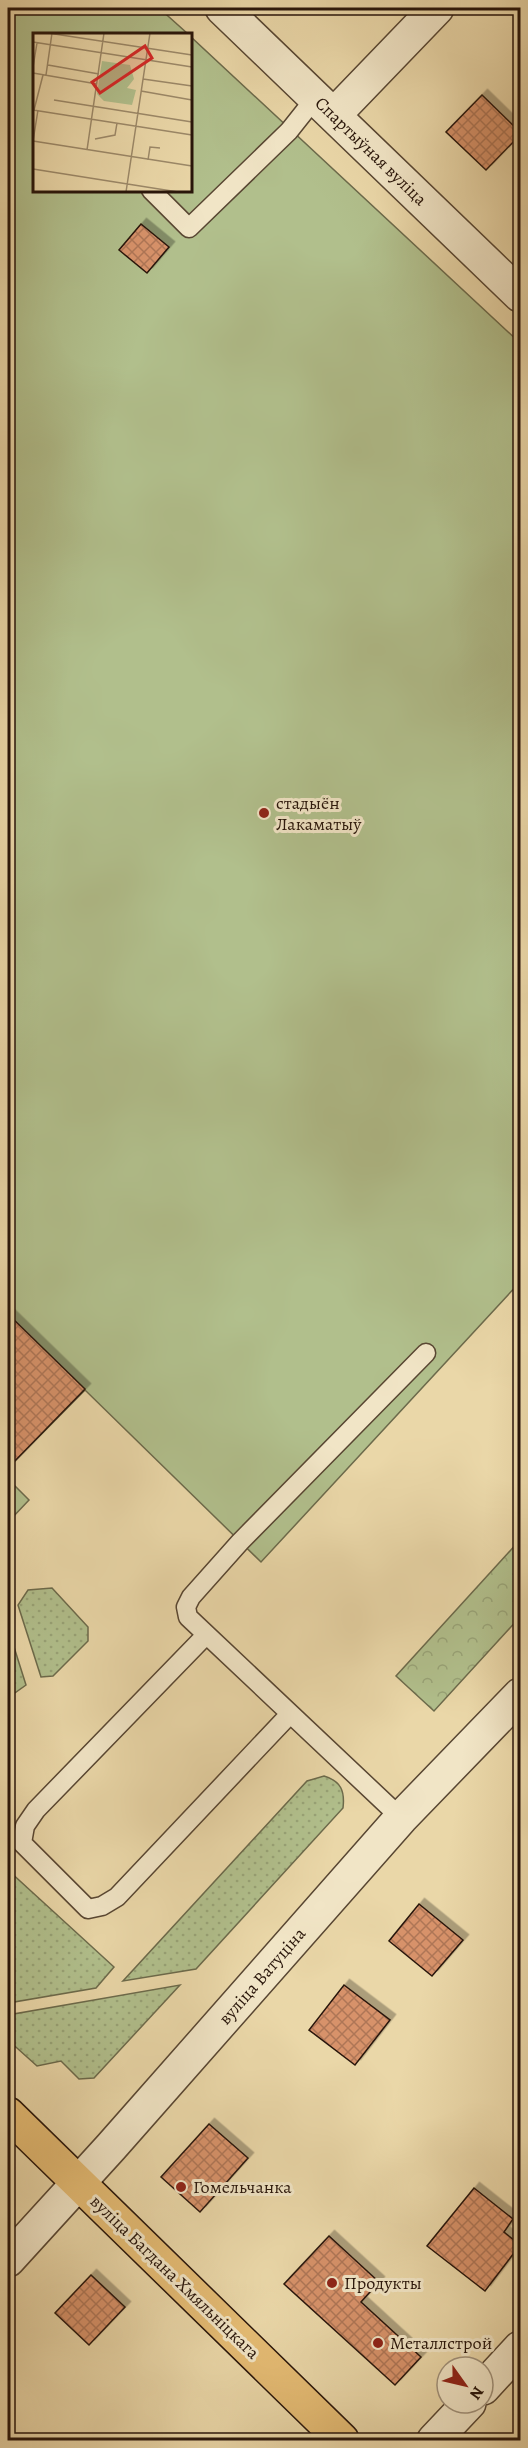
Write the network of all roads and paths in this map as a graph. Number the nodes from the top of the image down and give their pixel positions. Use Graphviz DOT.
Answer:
graph roads {
  1 [pos="222,8"];
  2 [pos="437,8"];
  3 [pos="325,106"];
  4 [pos="153,192"];
  5 [pos="520,295"];
  6 [pos="426,1353"];
  7 [pos="206,1635"];
  8 [pos="520,1695"];
  9 [pos="290,1714"];
  10 [pos="401,1818"];
  11 [pos="8,2114"];
  12 [pos="78,2182"];
  13 [pos="8,2260"];
  14 [pos="520,2348"];
  15 [pos="495,2375"];
  16 [pos="458,2415"];
  17 [pos="342,2440"];
  18 [pos="434,2440"];
  1 -- 3 [label="street, Спартыўная вуліца"];
  2 -- 3 [label="street"];
  3 -- 4 [label="lane"];
  3 -- 5 [label="street, Спартыўная вуліца"];
  6 -- 7 [label="lane"];
  7 -- 9 [label="lane"];
  7 -- 9 [label="lane"];
  8 -- 10 [label="street, вуліца Ватуціна"];
  9 -- 10 [label="lane"];
  10 -- 12 [label="street, вуліца Ватуціна"];
  11 -- 12 [label="main road, вуліца Багдана Хмяльніцкага"];
  12 -- 13 [label="street, вуліца Ватуціна"];
  12 -- 17 [label="main road, вуліца Багдана Хмяльніцкага"];
  14 -- 15 [label="street"];
  16 -- 18 [label="street"];
}
